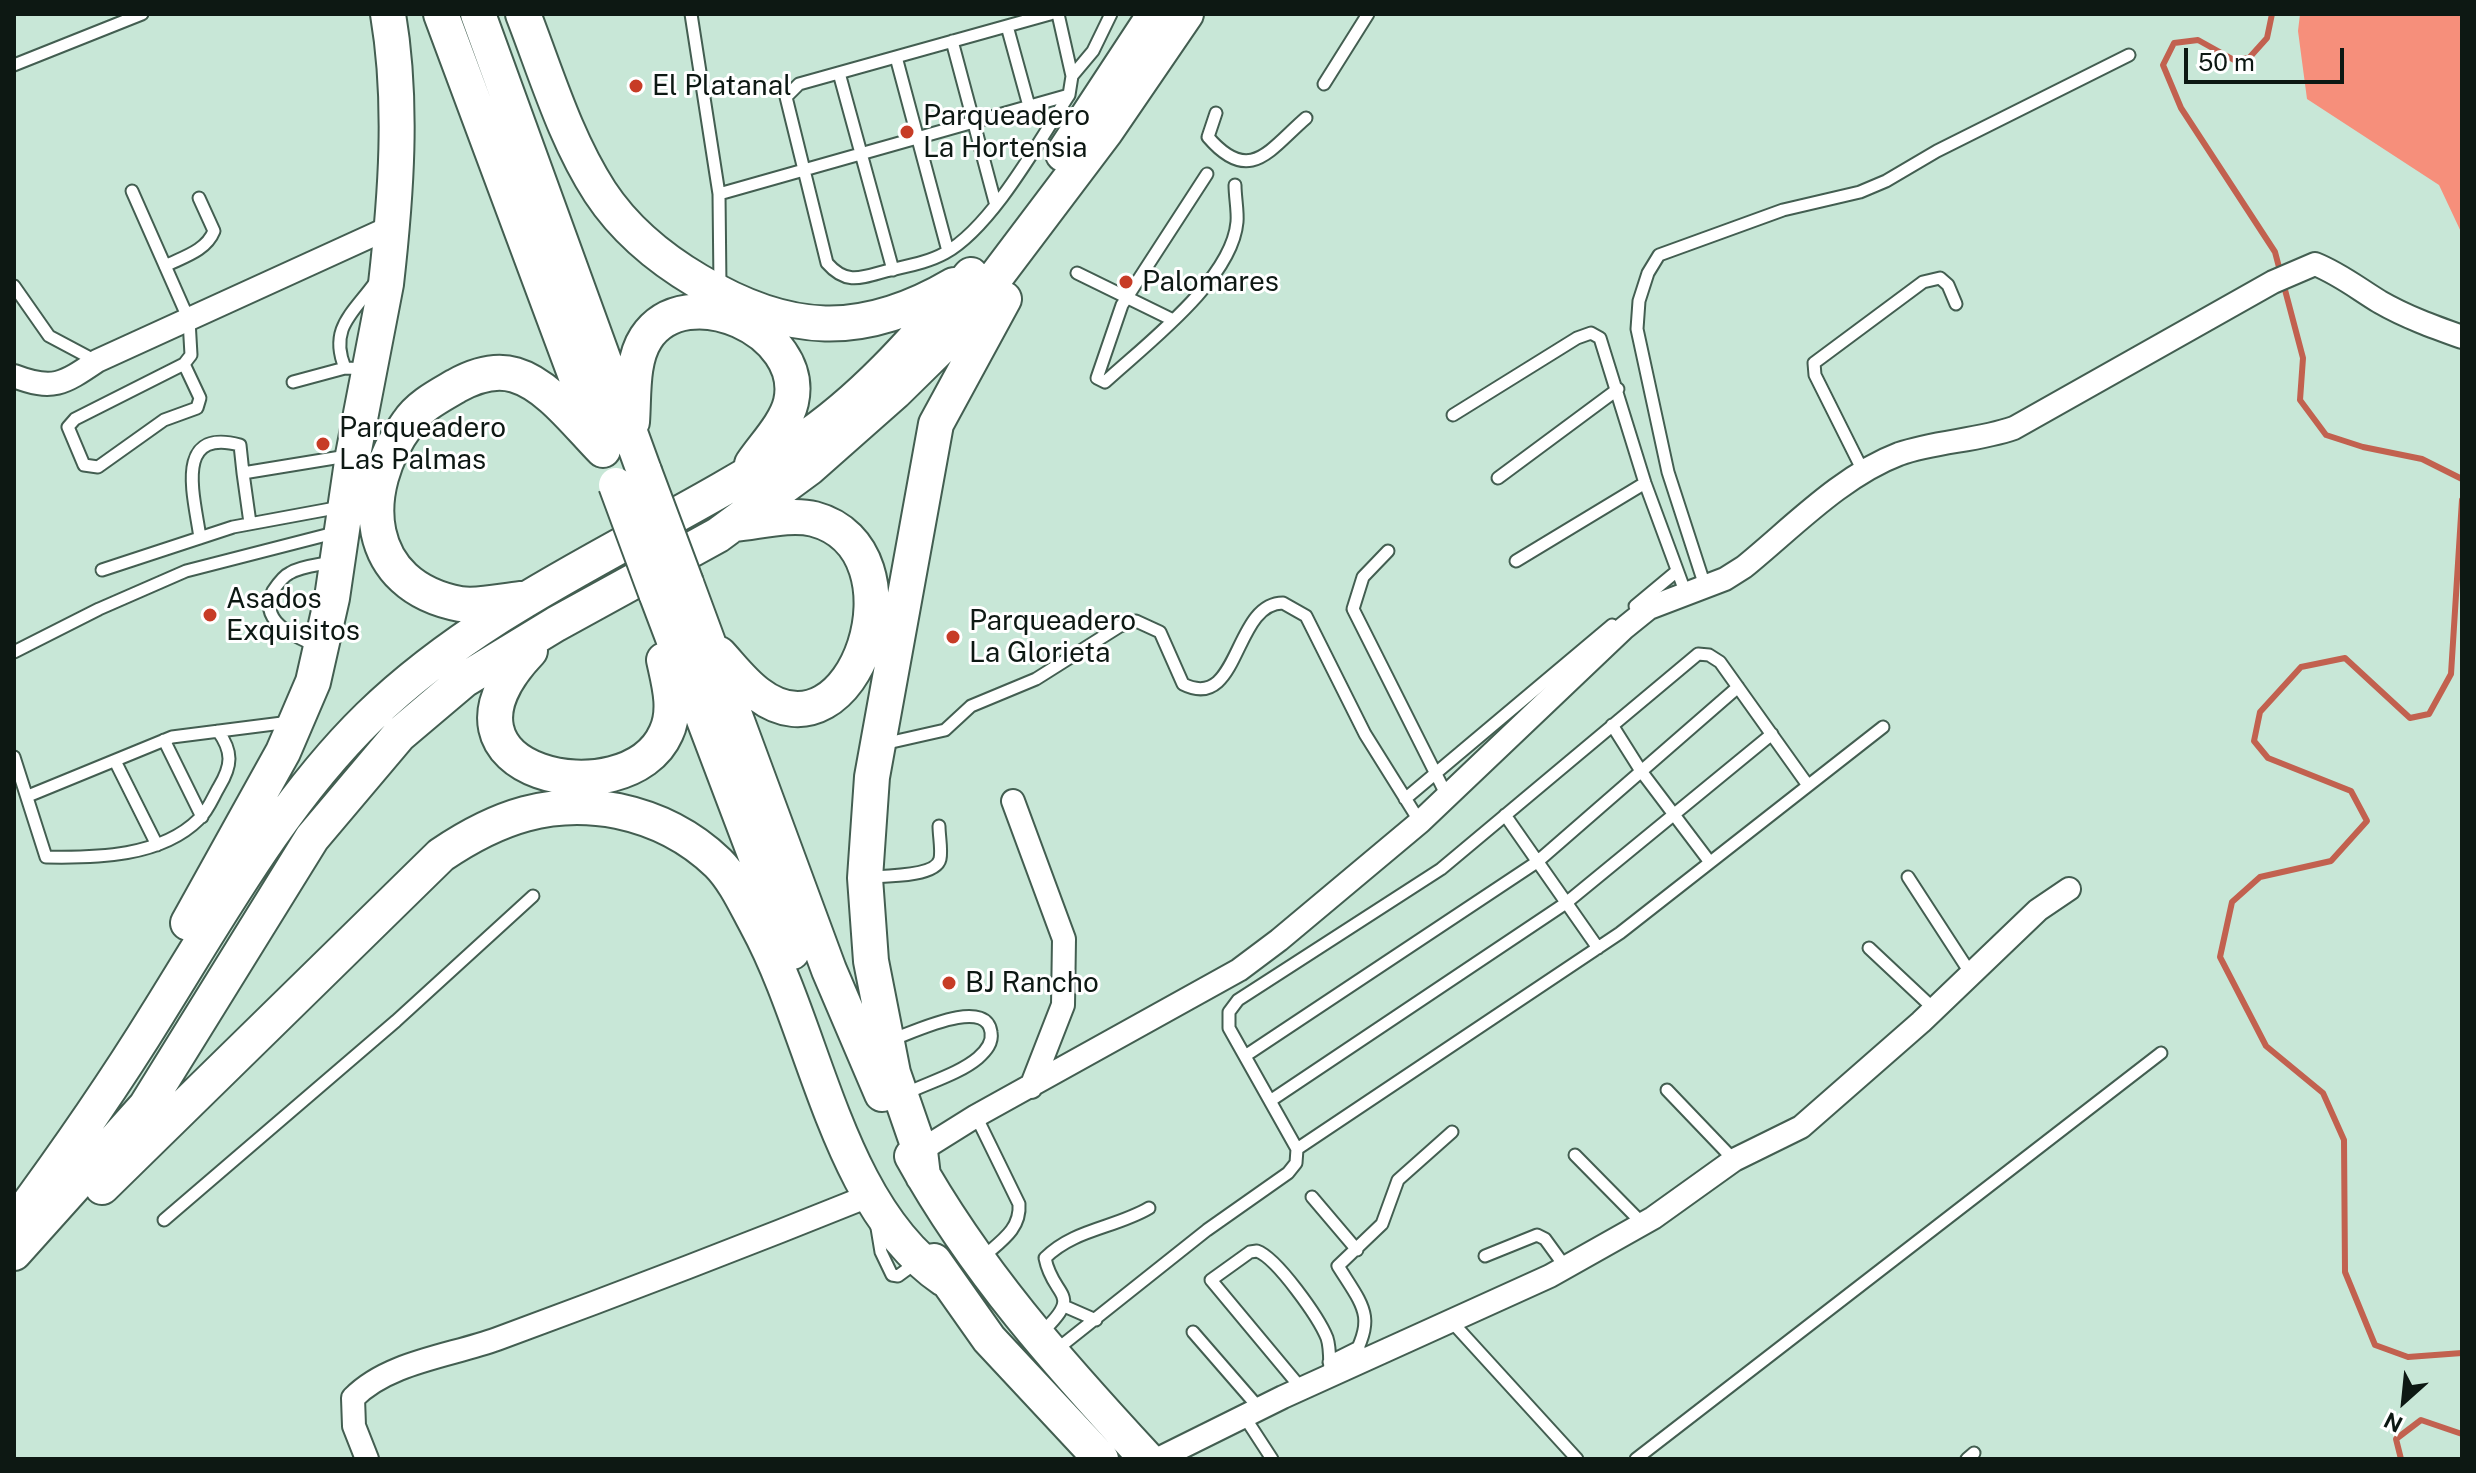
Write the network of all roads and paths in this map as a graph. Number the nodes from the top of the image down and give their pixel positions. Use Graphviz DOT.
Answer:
graph roads {
  1 [pos="142,14"];
  2 [pos="388,14"];
  3 [pos="441,14"];
  4 [pos="478,14"];
  5 [pos="523,14"];
  6 [pos="691,14"];
  7 [pos="1050,14"];
  8 [pos="1058,14"];
  9 [pos="1111,14"];
  10 [pos="1155,14"];
  11 [pos="1186,14"];
  12 [pos="1368,14"];
  13 [pos="1007,26"];
  14 [pos="952,41"];
  15 [pos="2129,55"];
  16 [pos="896,57"];
  17 [pos="14,65"];
  18 [pos="839,73"];
  19 [pos="1072,76"];
  20 [pos="1324,84"];
  21 [pos="1069,95"];
  22 [pos="1029,106"];
  23 [pos="1216,113"];
  24 [pos="1306,118"];
  25 [pos="971,123"];
  26 [pos="1106,131"];
  27 [pos="915,139"];
  28 [pos="862,154"];
  29 [pos="803,171"];
  30 [pos="1207,174"];
  31 [pos="1235,185"];
  32 [pos="132,191"];
  33 [pos="719,194"];
  34 [pos="199,198"];
  35 [pos="995,202"];
  36 [pos="393,226"];
  37 [pos="961,261"];
  38 [pos="165,266"];
  39 [pos="893,270"];
  40 [pos="1077,273"];
  41 [pos="14,286"];
  42 [pos="720,295"];
  43 [pos="1126,298"];
  44 [pos="1956,304"];
  45 [pos="189,320"];
  46 [pos="1173,320"];
  47 [pos="2462,337"];
  48 [pos="97,361"];
  49 [pos="184,364"];
  50 [pos="357,368"];
  51 [pos="14,376"];
  52 [pos="293,382"];
  53 [pos="1618,389"];
  54 [pos="1453,415"];
  55 [pos="617,444"];
  56 [pos="353,455"];
  57 [pos="1863,471"];
  58 [pos="243,473"];
  59 [pos="743,477"];
  60 [pos="1498,478"];
  61 [pos="1645,483"];
  62 [pos="250,523"];
  63 [pos="733,524"];
  64 [pos="342,533"];
  65 [pos="200,538"];
  66 [pos="1388,551"];
  67 [pos="1516,561"];
  68 [pos="102,570"];
  69 [pos="1677,571"];
  70 [pos="671,588"];
  71 [pos="1695,590"];
  72 [pos="529,598"];
  73 [pos="556,624"];
  74 [pos="708,641"];
  75 [pos="321,648"];
  76 [pos="14,652"];
  77 [pos="1738,687"];
  78 [pos="299,721"];
  79 [pos="1612,725"];
  80 [pos="1883,727"];
  81 [pos="218,731"];
  82 [pos="1772,734"];
  83 [pos="164,740"];
  84 [pos="875,746"];
  85 [pos="14,757"];
  86 [pos="115,761"];
  87 [pos="1641,771"];
  88 [pos="1434,775"];
  89 [pos="1807,784"];
  90 [pos="28,796"];
  91 [pos="1447,796"];
  92 [pos="1405,799"];
  93 [pos="1013,801"];
  94 [pos="1505,815"];
  95 [pos="1673,815"];
  96 [pos="202,817"];
  97 [pos="1420,822"];
  98 [pos="939,826"];
  99 [pos="157,845"];
  100 [pos="1709,861"];
  101 [pos="1537,862"];
  102 [pos="1908,877"];
  103 [pos="865,878"];
  104 [pos="2069,889"];
  105 [pos="533,896"];
  106 [pos="1566,903"];
  107 [pos="1598,948"];
  108 [pos="1869,948"];
  109 [pos="1971,974"];
  110 [pos="1934,1009"];
  111 [pos="885,1042"];
  112 [pos="2161,1053"];
  113 [pos="1245,1056"];
  114 [pos="1031,1087"];
  115 [pos="1667,1090"];
  116 [pos="901,1096"];
  117 [pos="1270,1101"];
  118 [pos="976,1116"];
  119 [pos="1452,1132"];
  120 [pos="1297,1149"];
  121 [pos="1575,1155"];
  122 [pos="1734,1160"];
  123 [pos="922,1164"];
  124 [pos="871,1195"];
  125 [pos="1312,1197"];
  126 [pos="1149,1208"];
  127 [pos="14,1215"];
  128 [pos="164,1220"];
  129 [pos="14,1224"];
  130 [pos="1643,1224"];
  131 [pos="1357,1250"];
  132 [pos="14,1253"];
  133 [pos="1485,1256"];
  134 [pos="977,1262"];
  135 [pos="1566,1268"];
  136 [pos="14,1269"];
  137 [pos="931,1270"];
  138 [pos="1064,1306"];
  139 [pos="1096,1320"];
  140 [pos="1452,1322"];
  141 [pos="1193,1332"];
  142 [pos="1044,1345"];
  143 [pos="1360,1346"];
  144 [pos="1335,1369"];
  145 [pos="1301,1388"];
  146 [pos="1252,1412"];
  147 [pos="367,1459"];
  148 [pos="1101,1459"];
  149 [pos="1147,1459"];
  150 [pos="1158,1459"];
  151 [pos="1272,1459"];
  152 [pos="1577,1459"];
  153 [pos="1636,1459"];
  1 -- 17 [label="lane"];
  2 -- 36 [label="main road"];
  3 -- 55 [label="main road"];
  4 -- 55 [label="main road"];
  5 -- 42 [label="main road"];
  6 -- 33 [label="lane"];
  7 -- 13 [label="lane"];
  8 -- 19 [label="lane"];
  9 -- 19 [label="lane"];
  10 -- 37 [label="main road"];
  11 -- 26 [label="main road"];
  12 -- 20 [label="lane"];
  13 -- 14 [label="lane"];
  13 -- 22 [label="lane"];
  14 -- 16 [label="lane"];
  14 -- 25 [label="lane"];
  15 -- 71 [label="lane"];
  16 -- 18 [label="lane"];
  16 -- 27 [label="lane"];
  18 -- 28 [label="lane"];
  18 -- 29 [label="lane"];
  19 -- 21 [label="lane"];
  21 -- 22 [label="lane"];
  21 -- 35 [label="lane"];
  22 -- 25 [label="lane"];
  23 -- 24 [label="lane"];
  25 -- 27 [label="lane"];
  25 -- 35 [label="lane"];
  26 -- 63 [label="main road"];
  26 -- 84 [label="main road"];
  27 -- 28 [label="lane"];
  27 -- 37 [label="lane"];
  28 -- 29 [label="lane"];
  28 -- 39 [label="lane"];
  29 -- 33 [label="lane"];
  29 -- 39 [label="lane"];
  30 -- 43 [label="lane"];
  31 -- 46 [label="lane"];
  32 -- 38 [label="lane"];
  33 -- 42 [label="lane"];
  34 -- 38 [label="lane"];
  35 -- 37 [label="lane"];
  36 -- 45 [label="street"];
  36 -- 50 [label="main road"];
  37 -- 39 [label="lane"];
  37 -- 42 [label="main road"];
  37 -- 59 [label="main road"];
  38 -- 45 [label="lane"];
  40 -- 43 [label="lane"];
  41 -- 48 [label="lane"];
  43 -- 46 [label="lane"];
  43 -- 46 [label="lane"];
  44 -- 57 [label="lane"];
  45 -- 48 [label="street"];
  45 -- 49 [label="lane"];
  47 -- 57 [label="street"];
  48 -- 51 [label="street"];
  49 -- 49 [label="lane"];
  50 -- 52 [label="lane"];
  50 -- 56 [label="main road"];
  53 -- 54 [label="lane"];
  53 -- 60 [label="lane"];
  53 -- 61 [label="lane"];
  55 -- 59 [label="main road"];
  55 -- 70 [label="main road, bridge"];
  55 -- 72 [label="main road"];
  56 -- 58 [label="lane"];
  56 -- 64 [label="main road"];
  57 -- 71 [label="street"];
  58 -- 62 [label="lane"];
  58 -- 65 [label="lane"];
  59 -- 72 [label="main road"];
  61 -- 67 [label="lane"];
  61 -- 69 [label="lane"];
  62 -- 64 [label="lane"];
  62 -- 65 [label="lane"];
  63 -- 73 [label="main road"];
  63 -- 74 [label="main road"];
  64 -- 75 [label="main road"];
  64 -- 75 [label="lane"];
  64 -- 76 [label="lane"];
  65 -- 68 [label="lane"];
  66 -- 88 [label="lane"];
  69 -- 71 [label="lane"];
  69 -- 88 [label="lane"];
  70 -- 73 [label="main road"];
  70 -- 74 [label="main road"];
  70 -- 137 [label="main road"];
  71 -- 91 [label="street"];
  72 -- 129 [label="main road"];
  73 -- 132 [label="main road"];
  74 -- 123 [label="main road"];
  75 -- 78 [label="main road"];
  77 -- 79 [label="lane"];
  77 -- 82 [label="lane"];
  77 -- 87 [label="lane"];
  78 -- 81 [label="lane"];
  78 -- 127 [label="main road"];
  79 -- 87 [label="lane"];
  79 -- 94 [label="lane"];
  80 -- 89 [label="lane"];
  81 -- 83 [label="lane"];
  81 -- 96 [label="lane"];
  82 -- 89 [label="lane"];
  82 -- 95 [label="lane"];
  83 -- 86 [label="lane"];
  83 -- 96 [label="lane"];
  84 -- 92 [label="lane"];
  84 -- 103 [label="main road"];
  85 -- 90 [label="lane"];
  86 -- 90 [label="lane"];
  86 -- 99 [label="lane"];
  87 -- 95 [label="lane"];
  87 -- 101 [label="lane"];
  88 -- 91 [label="lane"];
  88 -- 92 [label="lane"];
  89 -- 100 [label="lane"];
  90 -- 99 [label="lane"];
  91 -- 97 [label="street"];
  92 -- 97 [label="lane"];
  93 -- 114 [label="street"];
  94 -- 101 [label="lane"];
  94 -- 113 [label="lane"];
  95 -- 100 [label="lane"];
  95 -- 106 [label="lane"];
  96 -- 99 [label="lane"];
  97 -- 114 [label="street"];
  98 -- 103 [label="lane"];
  100 -- 107 [label="lane"];
  101 -- 106 [label="lane"];
  101 -- 113 [label="lane"];
  102 -- 109 [label="lane"];
  103 -- 111 [label="main road"];
  104 -- 109 [label="street"];
  105 -- 128 [label="lane"];
  106 -- 107 [label="lane"];
  106 -- 117 [label="lane"];
  107 -- 120 [label="lane"];
  108 -- 110 [label="lane"];
  109 -- 110 [label="street"];
  110 -- 122 [label="street"];
  111 -- 116 [label="main road"];
  111 -- 116 [label="lane"];
  112 -- 153 [label="lane"];
  113 -- 117 [label="lane"];
  114 -- 118 [label="street"];
  115 -- 122 [label="lane"];
  116 -- 123 [label="main road"];
  117 -- 120 [label="lane"];
  118 -- 123 [label="street"];
  118 -- 134 [label="lane"];
  119 -- 131 [label="lane"];
  120 -- 139 [label="lane"];
  121 -- 130 [label="lane"];
  122 -- 130 [label="street"];
  123 -- 134 [label="main road"];
  124 -- 136 [label="main road"];
  124 -- 137 [label="main road"];
  124 -- 147 [label="street"];
  125 -- 131 [label="lane"];
  126 -- 138 [label="lane"];
  130 -- 135 [label="street"];
  131 -- 143 [label="lane"];
  133 -- 135 [label="lane"];
  134 -- 142 [label="main road"];
  135 -- 140 [label="street"];
  137 -- 148 [label="main road"];
  138 -- 139 [label="lane"];
  138 -- 142 [label="lane"];
  139 -- 142 [label="lane"];
  140 -- 144 [label="street"];
  140 -- 152 [label="lane"];
  141 -- 146 [label="lane"];
  142 -- 149 [label="main road"];
  143 -- 144 [label="lane"];
  143 -- 144 [label="lane"];
  144 -- 145 [label="street"];
  144 -- 145 [label="lane"];
  145 -- 146 [label="street"];
  146 -- 150 [label="street"];
  146 -- 151 [label="lane"];
}
